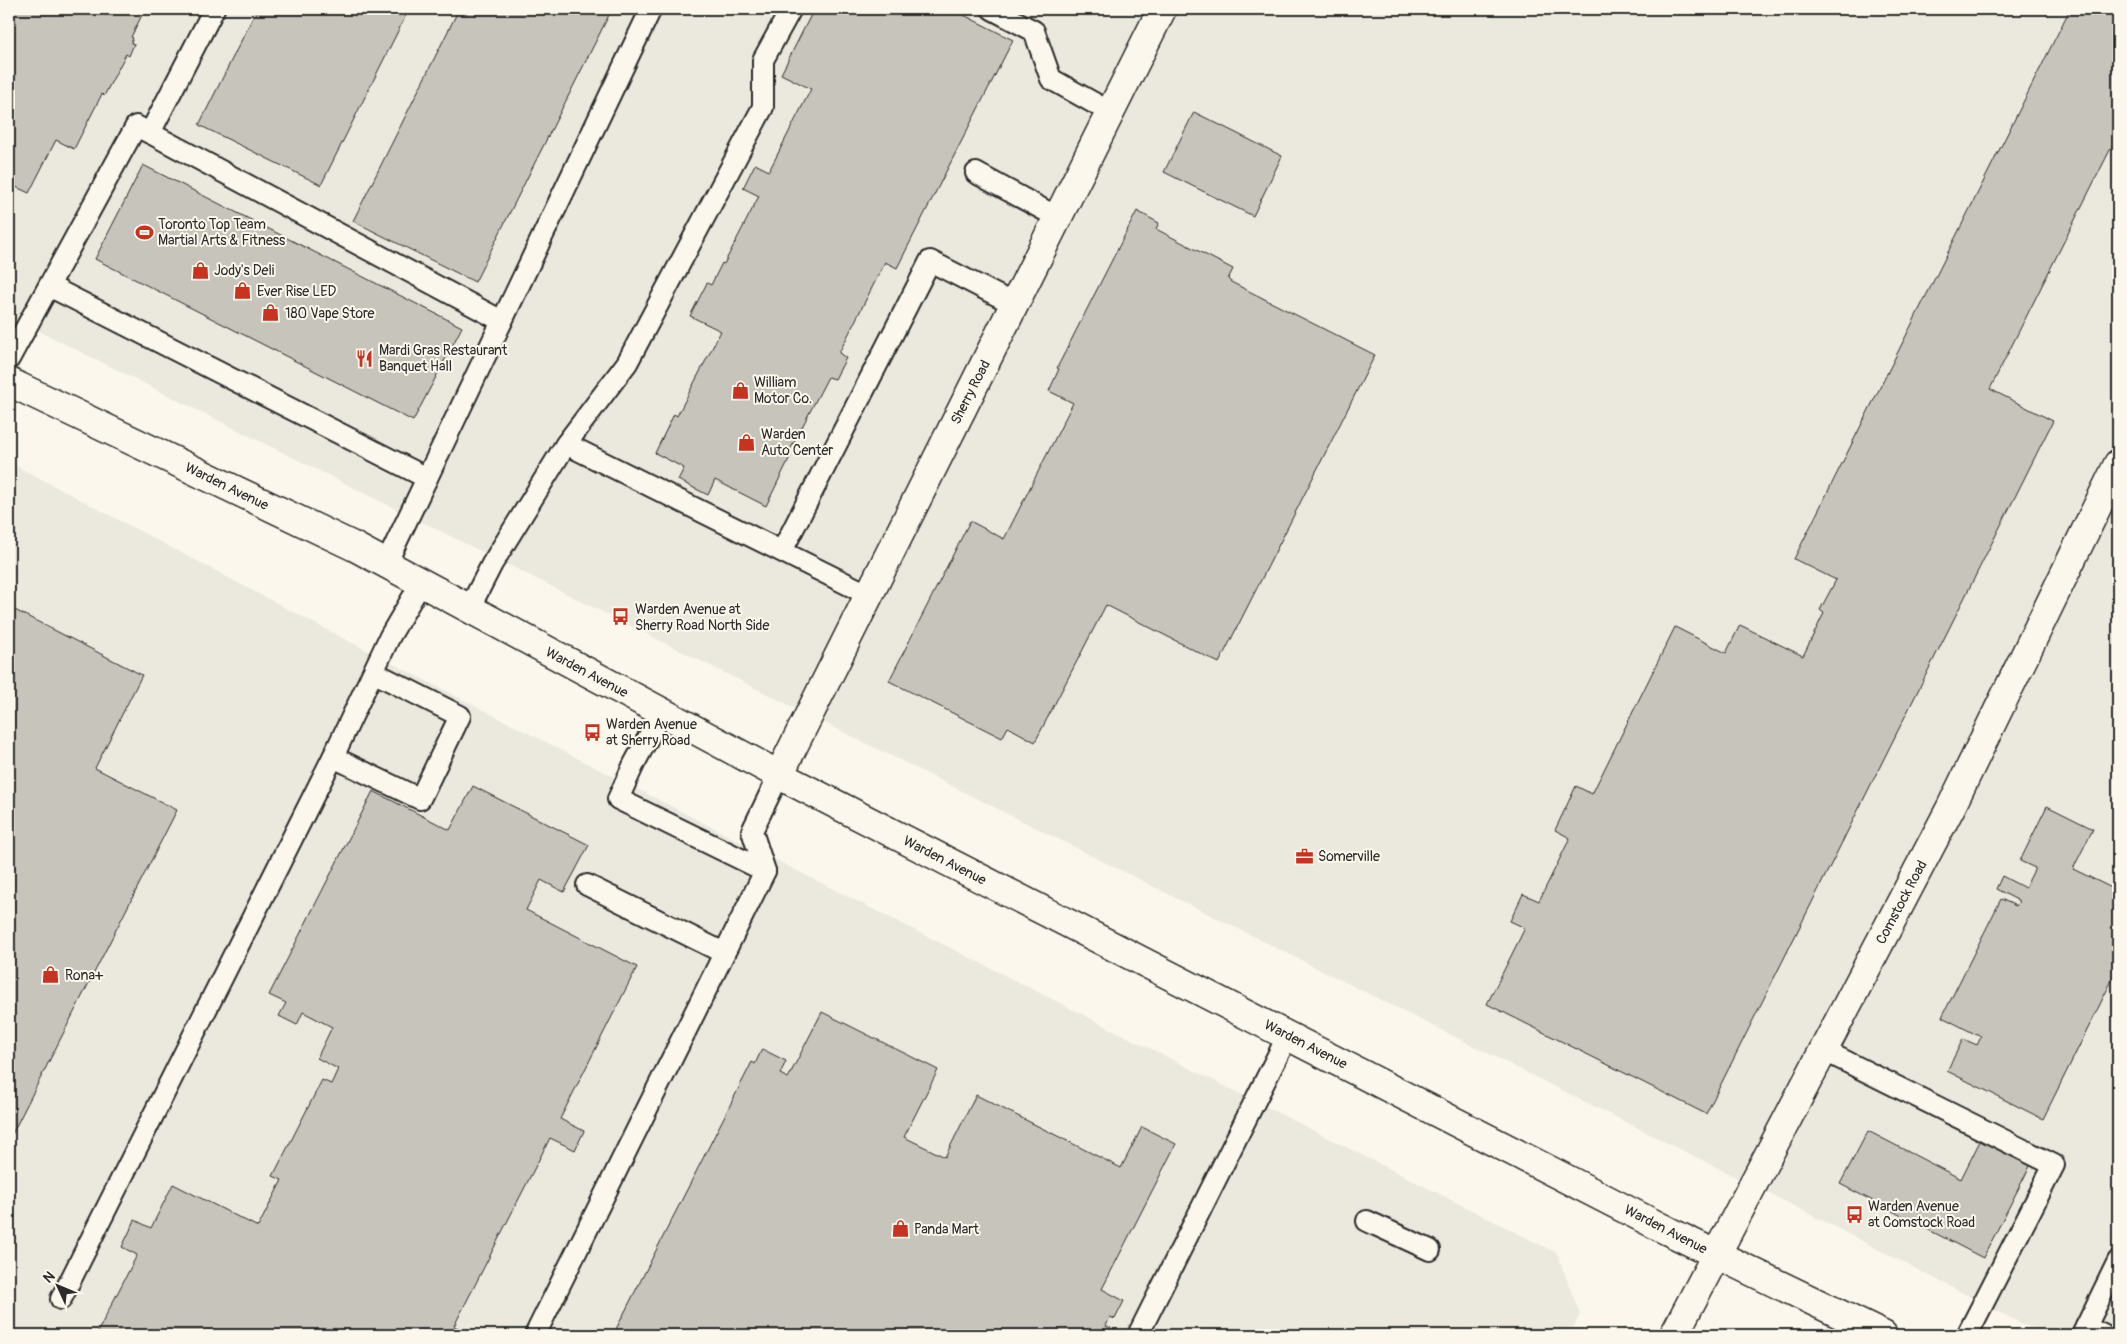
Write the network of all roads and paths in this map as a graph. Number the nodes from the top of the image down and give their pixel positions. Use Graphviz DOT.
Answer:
graph roads {
  1 [pos="214,9"];
  2 [pos="652,9"];
  3 [pos="791,9"];
  4 [pos="992,9"];
  5 [pos="1158,10"];
  6 [pos="1110,112"];
  7 [pos="150,133"];
  8 [pos="976,173"];
  9 [pos="1057,217"];
  10 [pos="49,286"];
  11 [pos="1014,304"];
  12 [pos="502,321"];
  13 [pos="9,359"];
  14 [pos="9,382"];
  15 [pos="566,444"];
  16 [pos="2118,464"];
  17 [pos="427,478"];
  18 [pos="782,552"];
  19 [pos="386,564"];
  20 [pos="421,583"];
  21 [pos="868,595"];
  22 [pos="469,609"];
  23 [pos="373,672"];
  24 [pos="662,712"];
  25 [pos="333,757"];
  26 [pos="779,775"];
  27 [pos="765,871"];
  28 [pos="587,884"];
  29 [pos="724,953"];
  30 [pos="1288,1035"];
  31 [pos="1824,1050"];
  32 [pos="1367,1221"];
  33 [pos="1430,1250"];
  34 [pos="1717,1256"];
  35 [pos="2118,1261"];
  36 [pos="61,1299"];
  37 [pos="2090,1332"];
  38 [pos="535,1335"];
  39 [pos="1138,1335"];
  40 [pos="1674,1335"];
  41 [pos="1883,1335"];
  42 [pos="1967,1335"];
  1 -- 7 [label="lane"];
  2 -- 12 [label="lane"];
  3 -- 15 [label="lane"];
  4 -- 6 [label="lane"];
  5 -- 6 [label="main road, Sherry Road"];
  6 -- 9 [label="main road, Sherry Road"];
  7 -- 10 [label="lane"];
  7 -- 12 [label="lane"];
  8 -- 9 [label="lane"];
  9 -- 11 [label="main road, Sherry Road"];
  10 -- 13 [label="lane"];
  10 -- 17 [label="lane"];
  11 -- 18 [label="lane"];
  11 -- 21 [label="main road, Sherry Road"];
  12 -- 17 [label="lane"];
  14 -- 19 [label="main road, Warden Avenue"];
  15 -- 18 [label="lane"];
  15 -- 22 [label="lane"];
  16 -- 31 [label="main road, Comstock Road"];
  17 -- 19 [label="lane"];
  18 -- 21 [label="lane"];
  19 -- 20 [label="main road, Warden Avenue"];
  20 -- 22 [label="main road, Warden Avenue"];
  20 -- 23 [label="lane"];
  21 -- 26 [label="main road, Sherry Road"];
  22 -- 24 [label="main road, Warden Avenue"];
  23 -- 25 [label="lane"];
  23 -- 25 [label="lane"];
  24 -- 26 [label="main road, Warden Avenue"];
  24 -- 27 [label="lane"];
  25 -- 36 [label="lane"];
  26 -- 27 [label="lane"];
  26 -- 30 [label="main road, Warden Avenue"];
  27 -- 29 [label="lane"];
  28 -- 29 [label="lane"];
  29 -- 38 [label="lane"];
  30 -- 34 [label="main road, Warden Avenue"];
  30 -- 39 [label="lane"];
  31 -- 34 [label="main road, Comstock Road"];
  31 -- 42 [label="lane"];
  32 -- 33 [label="lane"];
  34 -- 40 [label="main road, Comstock Road"];
  34 -- 41 [label="main road, Warden Avenue"];
  35 -- 37 [label="lane"];
}
